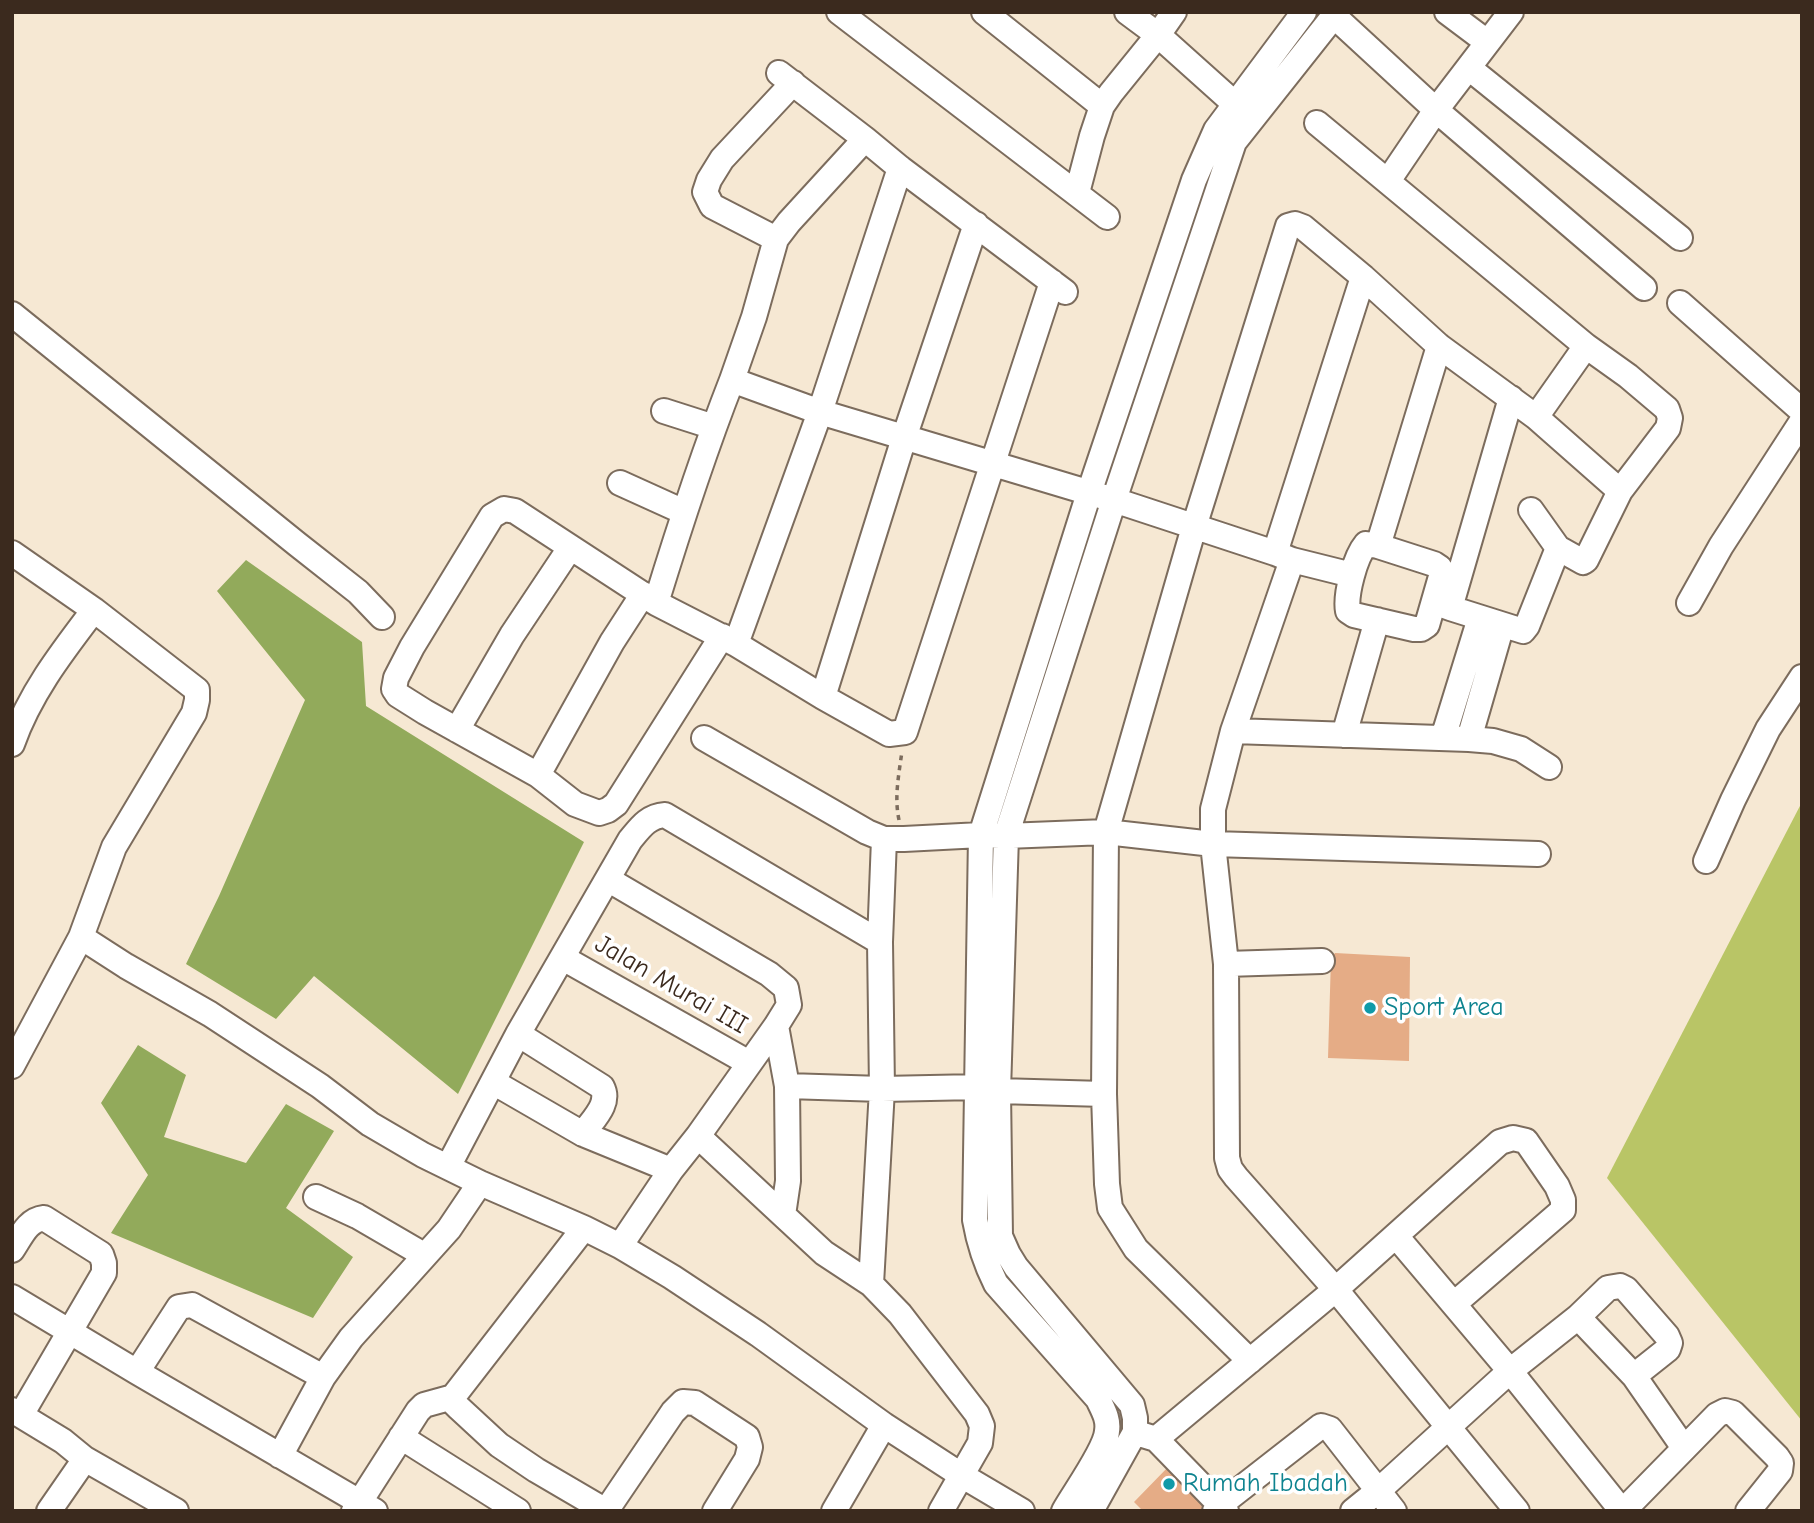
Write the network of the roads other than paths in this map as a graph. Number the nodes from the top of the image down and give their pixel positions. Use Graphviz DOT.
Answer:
graph roads {
  1 [pos="839,12"];
  2 [pos="984,12"];
  3 [pos="1127,12"];
  4 [pos="1174,12"];
  5 [pos="1304,12"];
  6 [pos="1447,12"];
  7 [pos="1511,12"];
  8 [pos="1336,14"];
  9 [pos="1157,35"];
  10 [pos="1487,42"];
  11 [pos="1469,68"];
  12 [pos="1235,104"];
  13 [pos="1102,106"];
  14 [pos="1436,110"];
  15 [pos="1317,123"];
  16 [pos="1225,136"];
  17 [pos="865,139"];
  18 [pos="900,168"];
  19 [pos="1388,181"];
  20 [pos="1077,193"];
  21 [pos="1107,217"];
  22 [pos="976,224"];
  23 [pos="776,239"];
  24 [pos="1680,239"];
  25 [pos="1363,277"];
  26 [pos="1644,288"];
  27 [pos="1680,303"];
  28 [pos="12,314"];
  29 [pos="1439,346"];
  30 [pos="1586,346"];
  31 [pos="733,380"];
  32 [pos="1511,398"];
  33 [pos="664,411"];
  34 [pos="1802,411"];
  35 [pos="820,412"];
  36 [pos="1536,417"];
  37 [pos="1802,421"];
  38 [pos="714,427"];
  39 [pos="904,438"];
  40 [pos="992,465"];
  41 [pos="620,483"];
  42 [pos="1620,491"];
  43 [pos="1089,493"];
  44 [pos="1114,500"];
  45 [pos="1531,510"];
  46 [pos="684,512"];
  47 [pos="1194,527"];
  48 [pos="1378,546"];
  49 [pos="570,548"];
  50 [pos="1558,548"];
  51 [pos="12,553"];
  52 [pos="1283,556"];
  53 [pos="1352,575"];
  54 [pos="650,599"];
  55 [pos="1689,603"];
  56 [pos="1442,605"];
  57 [pos="94,610"];
  58 [pos="382,617"];
  59 [pos="1377,620"];
  60 [pos="1491,622"];
  61 [pos="729,640"];
  62 [pos="1802,677"];
  63 [pos="823,697"];
  64 [pos="457,730"];
  65 [pos="1233,731"];
  66 [pos="1344,734"];
  67 [pos="704,738"];
  68 [pos="1443,738"];
  69 [pos="1469,738"];
  70 [pos="12,744"];
  71 [pos="1549,767"];
  72 [pos="538,775"];
  73 [pos="1105,832"];
  74 [pos="981,835"];
  75 [pos="1006,836"];
  76 [pos="894,839"];
  77 [pos="1213,844"];
  78 [pos="1538,854"];
  79 [pos="1706,861"];
  80 [pos="608,880"];
  81 [pos="81,937"];
  82 [pos="880,942"];
  83 [pos="563,958"];
  84 [pos="1322,961"];
  85 [pos="1226,964"];
  86 [pos="776,1027"];
  87 [pos="518,1034"];
  88 [pos="749,1063"];
  89 [pos="12,1066"];
  90 [pos="493,1082"];
  91 [pos="787,1086"];
  92 [pos="882,1089"];
  93 [pos="988,1089"];
  94 [pos="1104,1094"];
  95 [pos="583,1134"];
  96 [pos="988,1134"];
  97 [pos="698,1136"];
  98 [pos="448,1167"];
  99 [pos="671,1170"];
  100 [pos="480,1183"];
  101 [pos="316,1197"];
  102 [pos="783,1214"];
  103 [pos="584,1228"];
  104 [pos="1396,1236"];
  105 [pos="620,1245"];
  106 [pos="12,1250"];
  107 [pos="424,1255"];
  108 [pos="871,1284"];
  109 [pos="1335,1290"];
  110 [pos="12,1297"];
  111 [pos="1454,1304"];
  112 [pos="1578,1317"];
  113 [pos="71,1332"];
  114 [pos="1250,1361"];
  115 [pos="1510,1371"];
  116 [pos="137,1372"];
  117 [pos="1634,1376"];
  118 [pos="323,1377"];
  119 [pos="453,1397"];
  120 [pos="16,1413"];
  121 [pos="884,1425"];
  122 [pos="1448,1426"];
  123 [pos="1146,1435"];
  124 [pos="401,1437"];
  125 [pos="1684,1448"];
  126 [pos="280,1456"];
  127 [pos="85,1459"];
  128 [pos="961,1475"];
  129 [pos="1379,1490"];
  130 [pos="363,1508"];
  131 [pos="1221,1508"];
  132 [pos="49,1511"];
  133 [pos="176,1511"];
  134 [pos="518,1511"];
  135 [pos="606,1511"];
  136 [pos="715,1511"];
  137 [pos="834,1511"];
  138 [pos="941,1511"];
  139 [pos="1022,1511"];
  140 [pos="1064,1511"];
  141 [pos="1091,1511"];
  142 [pos="1353,1511"];
  143 [pos="1394,1511"];
  144 [pos="1517,1511"];
  145 [pos="1623,1511"];
  146 [pos="1748,1511"];
  1 -- 20 [label="street"];
  2 -- 13 [label="street"];
  3 -- 9 [label="street"];
  4 -- 9 [label="street"];
  5 -- 12 [label="street"];
  6 -- 10 [label="street"];
  7 -- 10 [label="street"];
  8 -- 14 [label="street"];
  8 -- 16 [label="street"];
  9 -- 12 [label="street"];
  9 -- 13 [label="street"];
  10 -- 11 [label="street"];
  11 -- 14 [label="street"];
  11 -- 24 [label="street"];
  12 -- 16 [label="street"];
  13 -- 20 [label="street"];
  14 -- 19 [label="street"];
  14 -- 26 [label="street"];
  15 -- 19 [label="street"];
  16 -- 43 [label="street"];
  16 -- 44 [label="street"];
  17 -- 18 [label="street"];
  17 -- 23 [label="street"];
  17 -- 23 [label="street"];
  18 -- 22 [label="street"];
  18 -- 35 [label="street"];
  19 -- 30 [label="street"];
  20 -- 21 [label="street"];
  22 -- 39 [label="street"];
  22 -- 40 [label="street"];
  23 -- 31 [label="street"];
  25 -- 29 [label="street"];
  25 -- 47 [label="street"];
  25 -- 52 [label="street"];
  27 -- 34 [label="street"];
  28 -- 58 [label="street"];
  29 -- 32 [label="street"];
  29 -- 48 [label="street"];
  30 -- 36 [label="street"];
  30 -- 42 [label="street"];
  31 -- 35 [label="street"];
  31 -- 38 [label="street"];
  32 -- 36 [label="street"];
  32 -- 56 [label="street"];
  33 -- 38 [label="street"];
  35 -- 39 [label="street"];
  35 -- 61 [label="street"];
  36 -- 42 [label="street"];
  37 -- 55 [label="street"];
  38 -- 46 [label="street"];
  39 -- 40 [label="street"];
  39 -- 63 [label="street"];
  40 -- 43 [label="street"];
  40 -- 63 [label="street"];
  41 -- 46 [label="street"];
  42 -- 50 [label="street"];
  43 -- 44 [label="street"];
  43 -- 74 [label="street"];
  44 -- 47 [label="street"];
  44 -- 75 [label="street"];
  45 -- 50 [label="street"];
  46 -- 54 [label="street"];
  47 -- 52 [label="street"];
  47 -- 73 [label="street"];
  48 -- 53 [label="street"];
  48 -- 56 [label="street"];
  49 -- 54 [label="street"];
  49 -- 64 [label="street"];
  49 -- 64 [label="street"];
  50 -- 60 [label="street"];
  51 -- 57 [label="street"];
  52 -- 53 [label="street"];
  52 -- 65 [label="street"];
  53 -- 59 [label="street"];
  54 -- 61 [label="street"];
  54 -- 72 [label="street"];
  56 -- 59 [label="street"];
  56 -- 60 [label="street"];
  57 -- 70 [label="street"];
  57 -- 81 [label="street"];
  59 -- 66 [label="street"];
  60 -- 68 [label="street"];
  60 -- 69 [label="street"];
  61 -- 63 [label="street"];
  61 -- 72 [label="street"];
  62 -- 79 [label="street"];
  64 -- 72 [label="street"];
  65 -- 66 [label="street"];
  65 -- 77 [label="street"];
  66 -- 68 [label="street"];
  67 -- 76 [label="street"];
  68 -- 69 [label="street"];
  69 -- 71 [label="street"];
  73 -- 75 [label="street"];
  73 -- 77 [label="street"];
  73 -- 94 [label="street"];
  74 -- 75 [label="street"];
  74 -- 76 [label="street"];
  74 -- 93 [label="street"];
  75 -- 93 [label="street"];
  76 -- 82 [label="street"];
  77 -- 78 [label="street"];
  77 -- 85 [label="street"];
  80 -- 82 [label="street"];
  80 -- 83 [label="street"];
  80 -- 86 [label="street"];
  81 -- 89 [label="street"];
  81 -- 98 [label="street"];
  82 -- 92 [label="street"];
  83 -- 87 [label="street"];
  83 -- 88 [label="street, Jalan Murai III"];
  84 -- 85 [label="street"];
  85 -- 109 [label="street"];
  86 -- 88 [label="street"];
  86 -- 91 [label="street"];
  87 -- 90 [label="street"];
  87 -- 95 [label="street"];
  88 -- 97 [label="street"];
  90 -- 95 [label="street"];
  90 -- 98 [label="street"];
  91 -- 92 [label="street"];
  91 -- 102 [label="street"];
  92 -- 93 [label="street"];
  92 -- 108 [label="street"];
  93 -- 94 [label="street"];
  93 -- 96 [label="street"];
  94 -- 114 [label="street"];
  95 -- 99 [label="street"];
  96 -- 123 [label="street"];
  96 -- 140 [label="street"];
  97 -- 99 [label="street"];
  97 -- 102 [label="street"];
  98 -- 100 [label="street"];
  99 -- 105 [label="street"];
  100 -- 103 [label="street"];
  100 -- 107 [label="street"];
  101 -- 107 [label="street"];
  102 -- 108 [label="street"];
  103 -- 105 [label="street"];
  103 -- 119 [label="street"];
  104 -- 109 [label="street"];
  104 -- 111 [label="street"];
  104 -- 111 [label="street"];
  105 -- 121 [label="street"];
  106 -- 113 [label="street"];
  107 -- 118 [label="street"];
  108 -- 128 [label="street"];
  109 -- 114 [label="street"];
  109 -- 122 [label="street"];
  110 -- 113 [label="street"];
  111 -- 115 [label="street"];
  112 -- 115 [label="street"];
  112 -- 117 [label="street"];
  112 -- 117 [label="street"];
  113 -- 116 [label="street"];
  113 -- 120 [label="street"];
  114 -- 123 [label="street"];
  115 -- 122 [label="street"];
  115 -- 145 [label="street"];
  116 -- 118 [label="street"];
  116 -- 126 [label="street"];
  117 -- 125 [label="street"];
  118 -- 126 [label="street"];
  119 -- 124 [label="street"];
  119 -- 135 [label="street"];
  120 -- 127 [label="street"];
  121 -- 128 [label="street"];
  121 -- 137 [label="street"];
  122 -- 129 [label="street"];
  122 -- 144 [label="street"];
  123 -- 131 [label="street"];
  123 -- 141 [label="street"];
  124 -- 130 [label="street"];
  124 -- 134 [label="street"];
  125 -- 145 [label="street"];
  125 -- 146 [label="street"];
  126 -- 130 [label="street"];
  127 -- 132 [label="street"];
  127 -- 133 [label="street"];
  128 -- 138 [label="street"];
  128 -- 139 [label="street"];
  129 -- 131 [label="street"];
  129 -- 142 [label="street"];
  129 -- 143 [label="street"];
  135 -- 136 [label="street"];
}
